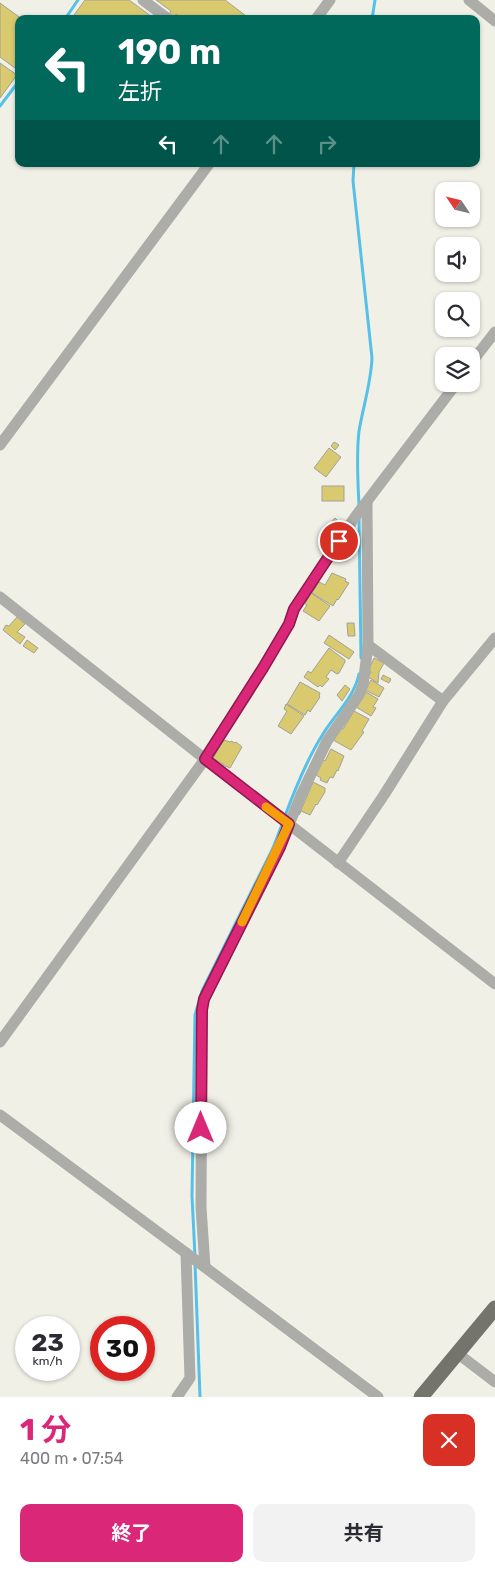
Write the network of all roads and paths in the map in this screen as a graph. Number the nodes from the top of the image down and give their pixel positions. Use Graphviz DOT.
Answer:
graph roads {
  1 [pos="143,0"];
  2 [pos="330,0"];
  3 [pos="469,0"];
  4 [pos="163,15"];
  5 [pos="319,15"];
  6 [pos="495,21"];
  7 [pos="208,167"];
  8 [pos="495,332"];
  9 [pos="480,351"];
  10 [pos="450,392"];
  11 [pos="0,445"];
  12 [pos="365,504"];
  13 [pos="0,597"];
  14 [pos="495,638"];
  15 [pos="368,645"];
  16 [pos="443,701"];
  17 [pos="205,759"];
  18 [pos="285,821"];
  19 [pos="338,863"];
  20 [pos="495,984"];
  21 [pos="0,1042"];
  22 [pos="0,1115"];
  23 [pos="187,1254"];
  24 [pos="202,1265"];
  25 [pos="495,1308"];
  26 [pos="457,1353"];
  27 [pos="495,1382"];
  28 [pos="177,1397"];
  29 [pos="378,1397"];
  30 [pos="421,1397"];
  1 -- 4 [label="street"];
  2 -- 5 [label="street"];
  3 -- 6 [label="street"];
  7 -- 11 [label="street"];
  8 -- 9 [label="street"];
  10 -- 12 [label="street"];
  12 -- 15 [label="street"];
  12 -- 17 [label="street"];
  13 -- 17 [label="street"];
  14 -- 16 [label="street"];
  15 -- 16 [label="street"];
  15 -- 18 [label="street"];
  16 -- 19 [label="street"];
  17 -- 18 [label="street"];
  17 -- 21 [label="street"];
  18 -- 19 [label="street"];
  18 -- 24 [label="street"];
  19 -- 20 [label="street"];
  22 -- 23 [label="street"];
  23 -- 24 [label="street"];
  23 -- 28 [label="street"];
  24 -- 29 [label="street"];
  25 -- 26 [label="main road"];
  26 -- 27 [label="street"];
  26 -- 30 [label="main road"];
}
